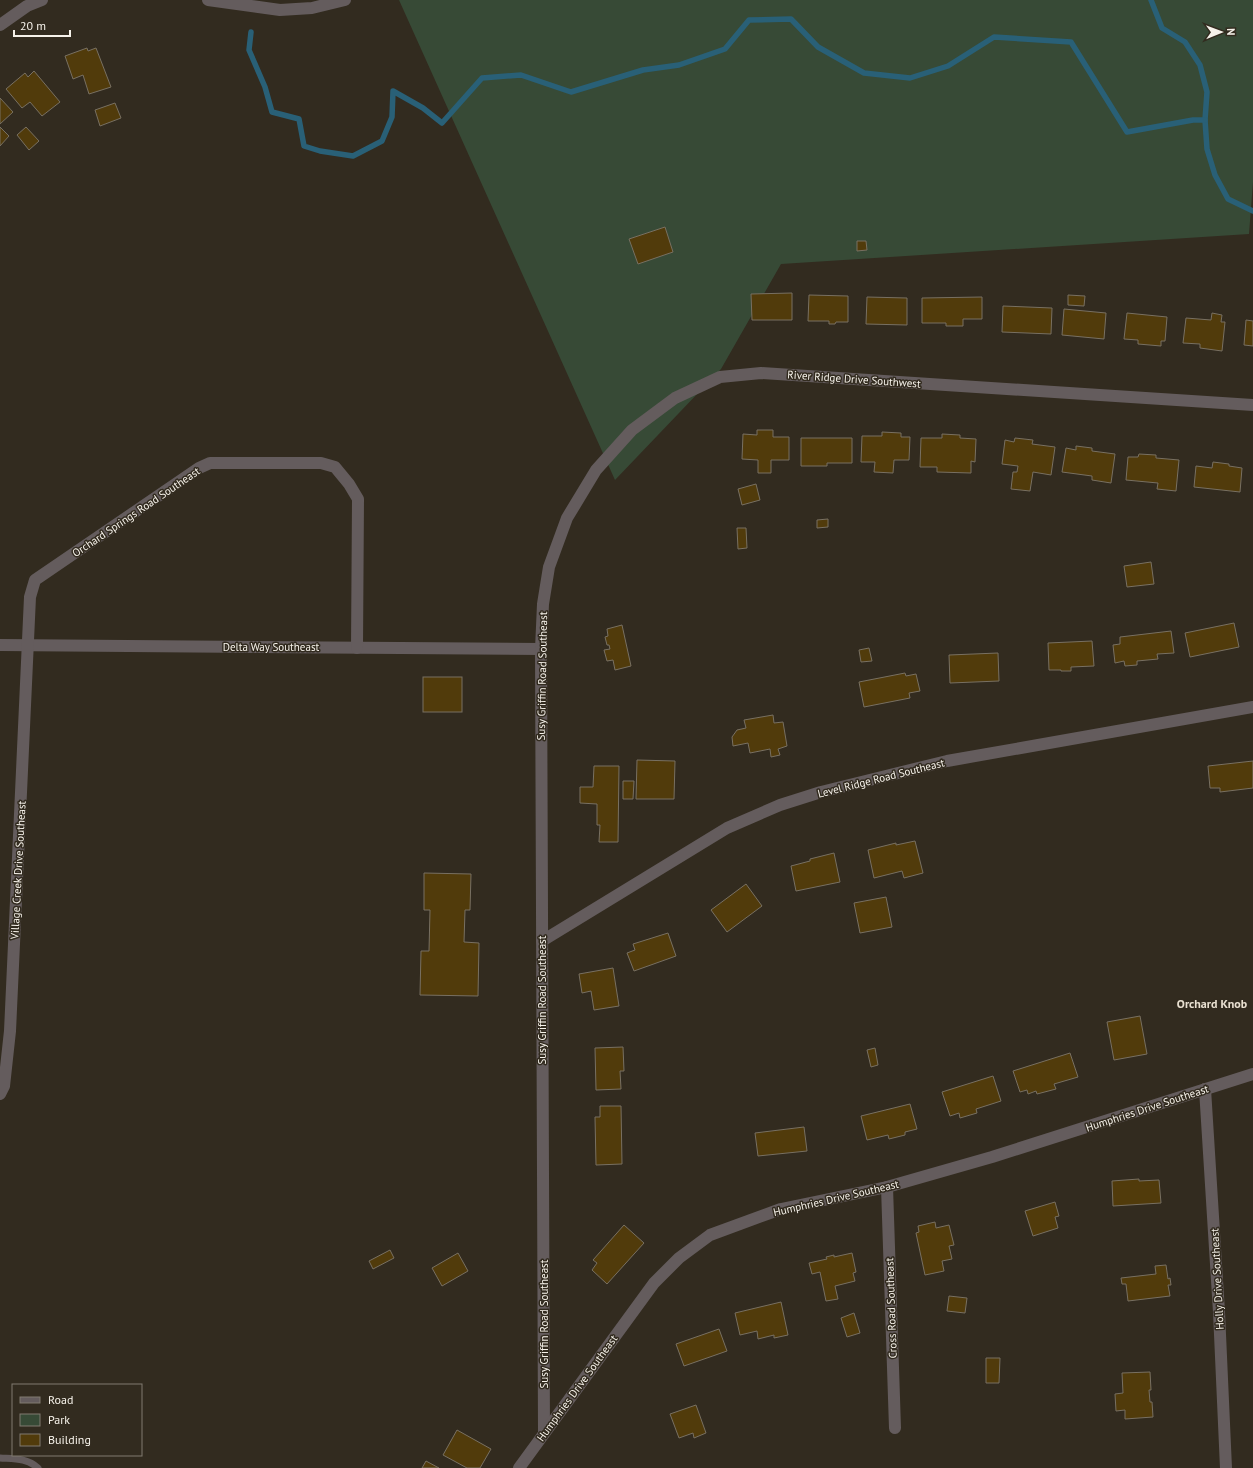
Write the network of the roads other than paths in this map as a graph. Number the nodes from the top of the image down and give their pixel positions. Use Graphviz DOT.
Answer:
graph roads {
  1 [pos="42,0"];
  2 [pos="208,0"];
  3 [pos="345,0"];
  4 [pos="0,25"];
  5 [pos="1253,405"];
  6 [pos="549,567"];
  7 [pos="0,645"];
  8 [pos="28,645"];
  9 [pos="357,648"];
  10 [pos="541,650"];
  11 [pos="1253,707"];
  12 [pos="542,941"];
  13 [pos="1253,1074"];
  14 [pos="1205,1089"];
  15 [pos="0,1094"];
  16 [pos="887,1187"];
  17 [pos="895,1428"];
  18 [pos="544,1433"];
  19 [pos="0,1458"];
  20 [pos="38,1468"];
  21 [pos="519,1468"];
  22 [pos="1226,1468"];
  1 -- 4 [label="street"];
  2 -- 3 [label="street"];
  5 -- 6 [label="street, River Ridge Drive Southwest"];
  6 -- 10 [label="street, Susy Griffin Road Southeast"];
  7 -- 8 [label="street, Delta Way Southeast"];
  8 -- 9 [label="street, Delta Way Southeast"];
  8 -- 9 [label="street, Orchard Springs Road Southeast"];
  8 -- 15 [label="street, Village Creek Drive Southeast"];
  9 -- 10 [label="street, Delta Way Southeast"];
  10 -- 12 [label="street, Susy Griffin Road Southeast"];
  11 -- 12 [label="street, Level Ridge Road Southeast"];
  12 -- 18 [label="street, Susy Griffin Road Southeast"];
  13 -- 14 [label="street, Humphries Drive Southeast"];
  14 -- 16 [label="street, Humphries Drive Southeast"];
  14 -- 22 [label="street, Holly Drive Southeast"];
  16 -- 17 [label="street, Cross Road Southeast"];
  16 -- 18 [label="street, Humphries Drive Southeast"];
  18 -- 21 [label="street, Humphries Drive Southeast"];
  19 -- 20 [label="lane"];
}
